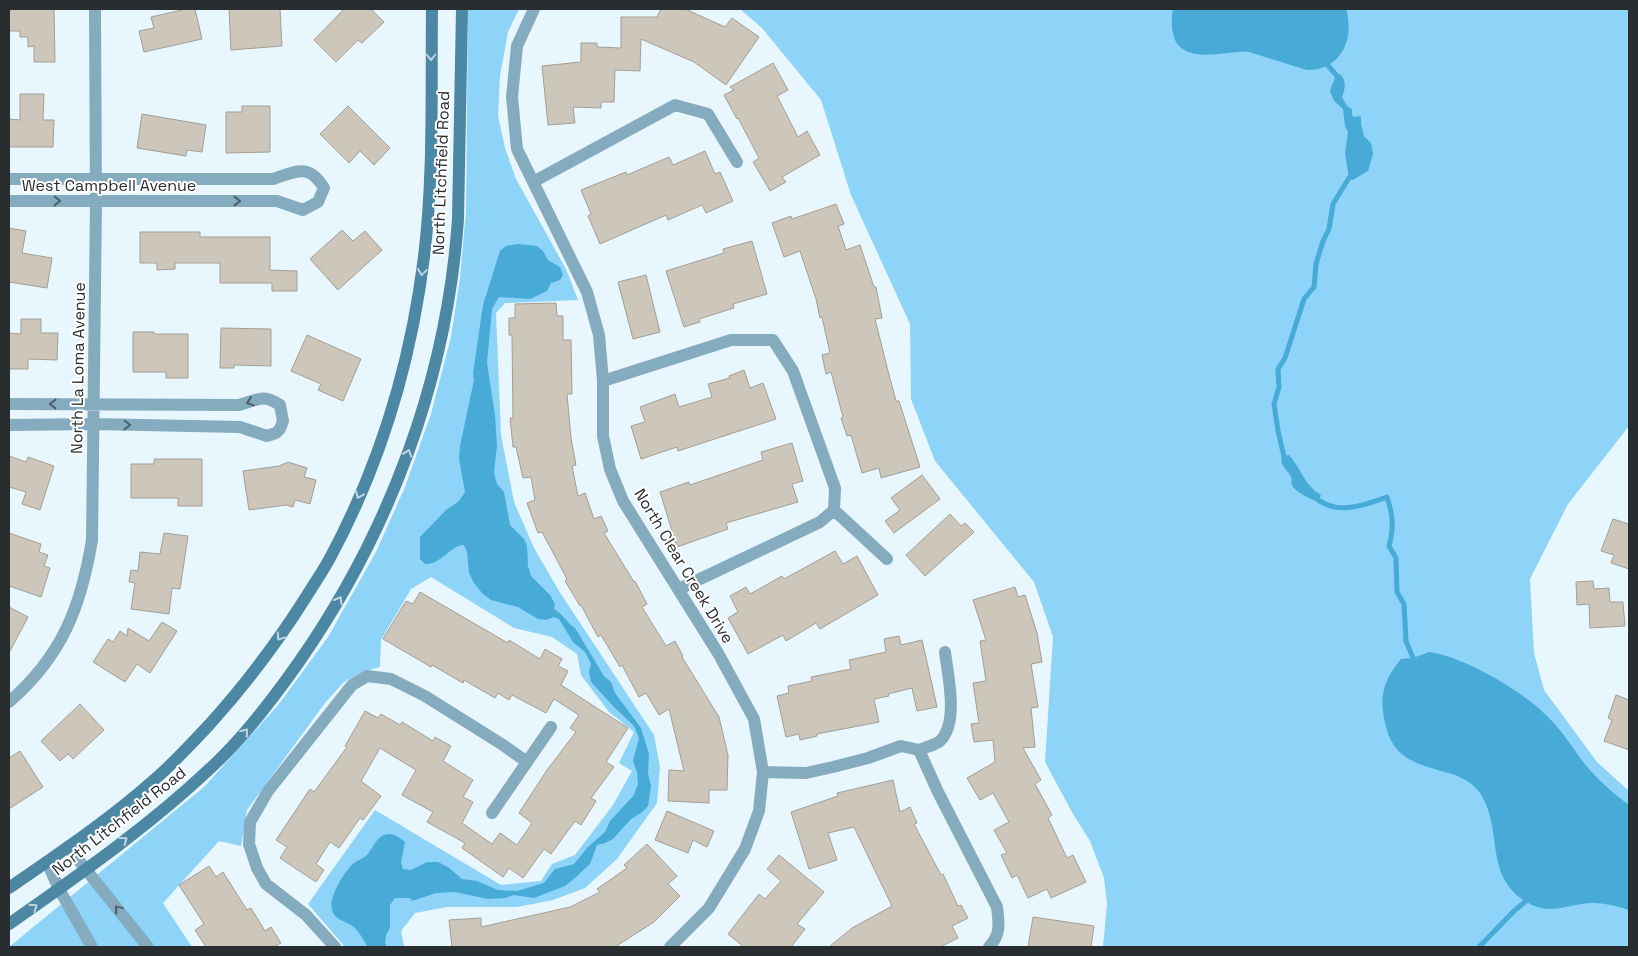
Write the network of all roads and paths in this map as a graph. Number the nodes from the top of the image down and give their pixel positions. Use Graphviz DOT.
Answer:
graph roads {
  1 [pos="95,9"];
  2 [pos="432,9"];
  3 [pos="462,9"];
  4 [pos="534,9"];
  5 [pos="737,162"];
  6 [pos="9,178"];
  7 [pos="94,178"];
  8 [pos="210,179"];
  9 [pos="533,182"];
  10 [pos="9,200"];
  11 [pos="210,201"];
  12 [pos="96,202"];
  13 [pos="603,381"];
  14 [pos="9,404"];
  15 [pos="94,404"];
  16 [pos="204,405"];
  17 [pos="94,424"];
  18 [pos="9,425"];
  19 [pos="204,426"];
  20 [pos="834,510"];
  21 [pos="887,559"];
  22 [pos="679,589"];
  23 [pos="945,652"];
  24 [pos="9,701"];
  25 [pos="551,727"];
  26 [pos="919,750"];
  27 [pos="527,762"];
  28 [pos="764,772"];
  29 [pos="492,813"];
  30 [pos="68,847"];
  31 [pos="47,862"];
  32 [pos="85,869"];
  33 [pos="9,888"];
  34 [pos="59,889"];
  35 [pos="9,924"];
  36 [pos="993,943"];
  37 [pos="92,947"];
  38 [pos="148,947"];
  39 [pos="335,947"];
  40 [pos="670,947"];
  1 -- 7 [label="street, North La Loma Avenue"];
  2 -- 30 [label="main road, North Litchfield Road, one-way"];
  32 -- 3 [label="main road, North Litchfield Road, one-way"];
  4 -- 9 [label="street, North Clear Creek Drive"];
  5 -- 9 [label="street"];
  6 -- 7 [label="street, West Campbell Avenue"];
  7 -- 8 [label="street, West Campbell Avenue"];
  7 -- 12 [label="street, North La Loma Avenue"];
  8 -- 11 [label="street, West Campbell Avenue"];
  11 -- 8 [label="street, West Campbell Avenue, one-way"];
  9 -- 13 [label="street, North Clear Creek Drive"];
  10 -- 12 [label="street, West Campbell Avenue, one-way"];
  11 -- 12 [label="street, West Campbell Avenue"];
  12 -- 15 [label="street, North La Loma Avenue"];
  13 -- 20 [label="street"];
  13 -- 22 [label="street, North Clear Creek Drive"];
  15 -- 14 [label="street, one-way"];
  15 -- 16 [label="street"];
  15 -- 17 [label="street, North La Loma Avenue"];
  16 -- 19 [label="street"];
  19 -- 16 [label="street, one-way"];
  17 -- 18 [label="street"];
  17 -- 19 [label="street, one-way"];
  17 -- 24 [label="street, North La Loma Avenue"];
  20 -- 21 [label="street"];
  20 -- 22 [label="street"];
  22 -- 28 [label="street, North Clear Creek Drive"];
  23 -- 26 [label="street"];
  25 -- 27 [label="street"];
  26 -- 28 [label="street"];
  26 -- 36 [label="street"];
  27 -- 29 [label="street"];
  27 -- 39 [label="street"];
  28 -- 40 [label="street, North Clear Creek Drive"];
  30 -- 31 [label="main road, North Litchfield Road"];
  30 -- 32 [label="street"];
  31 -- 33 [label="main road, North Litchfield Road"];
  31 -- 34 [label="street"];
  32 -- 34 [label="main road, North Litchfield Road"];
  38 -- 32 [label="street, one-way"];
  35 -- 34 [label="main road, North Litchfield Road, one-way"];
  34 -- 37 [label="street"];
}
